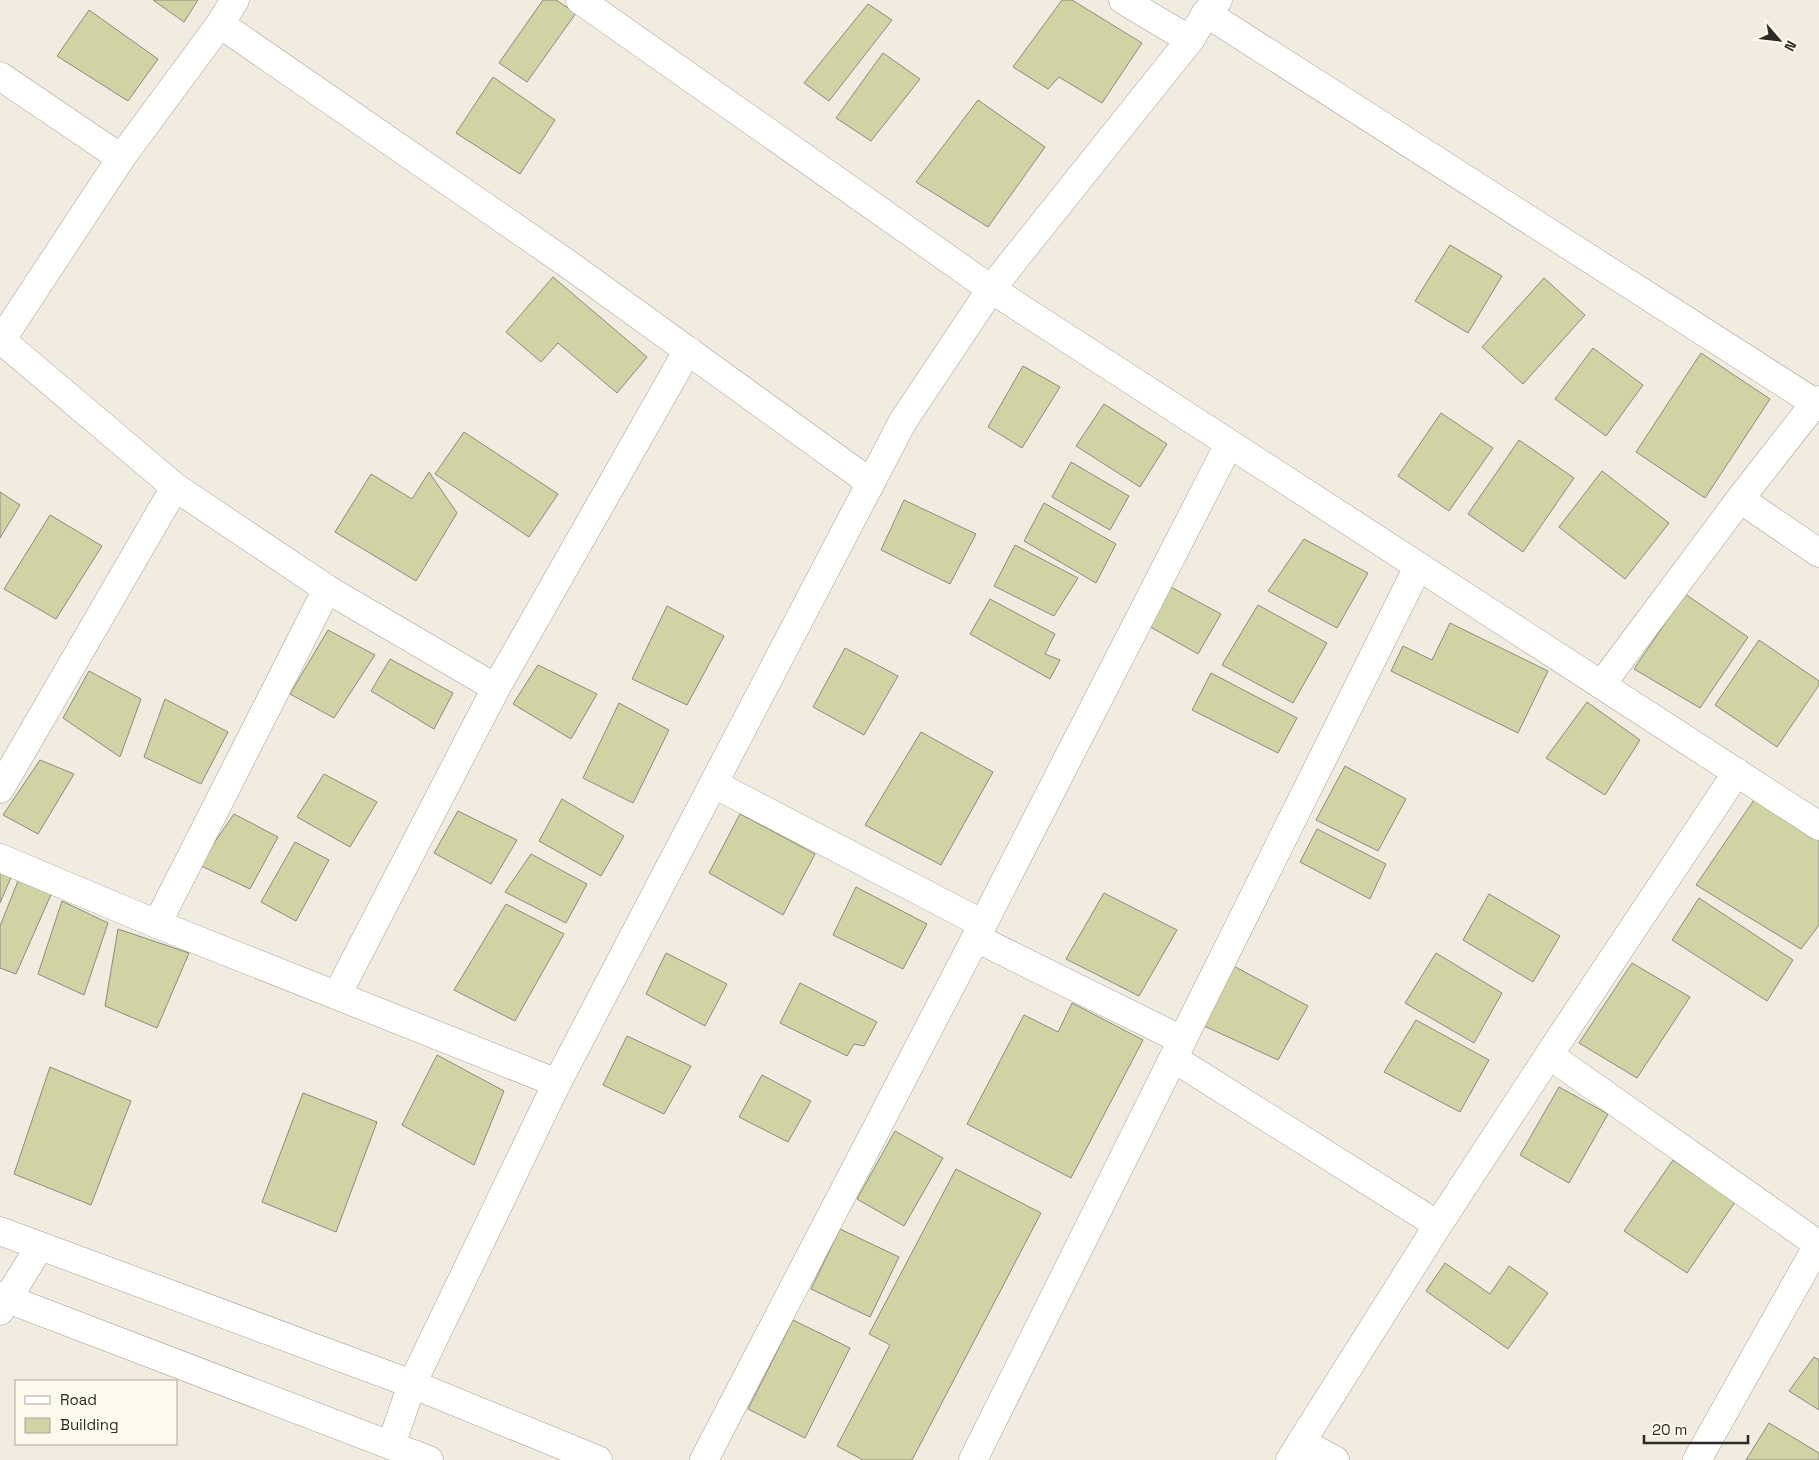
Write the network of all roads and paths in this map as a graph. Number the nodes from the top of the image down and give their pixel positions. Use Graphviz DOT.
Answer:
graph roads {
  1 [pos="235,0"];
  2 [pos="580,0"];
  3 [pos="1123,0"];
  4 [pos="1212,6"];
  5 [pos="220,24"];
  6 [pos="1190,40"];
  7 [pos="0,76"];
  8 [pos="121,158"];
  9 [pos="991,288"];
  10 [pos="0,341"];
  11 [pos="688,350"];
  12 [pos="1817,402"];
  13 [pos="1229,444"];
  14 [pos="871,483"];
  15 [pos="175,487"];
  16 [pos="1740,499"];
  17 [pos="1819,553"];
  18 [pos="1418,567"];
  19 [pos="328,589"];
  20 [pos="1602,684"];
  21 [pos="496,688"];
  22 [pos="1737,772"];
  23 [pos="714,784"];
  24 [pos="0,789"];
  25 [pos="1819,826"];
  26 [pos="0,858"];
  27 [pos="157,924"];
  28 [pos="979,931"];
  29 [pos="337,995"];
  30 [pos="1177,1049"];
  31 [pos="1549,1055"];
  32 [pos="557,1083"];
  33 [pos="1438,1225"];
  34 [pos="0,1231"];
  35 [pos="1819,1244"];
  36 [pos="40,1246"];
  37 [pos="3,1302"];
  38 [pos="412,1384"];
  39 [pos="391,1445"];
  40 [pos="1295,1451"];
  41 [pos="426,1459"];
  42 [pos="598,1460"];
  43 [pos="704,1460"];
  44 [pos="972,1460"];
  45 [pos="1335,1460"];
  46 [pos="1697,1460"];
  1 -- 5 [label="street"];
  2 -- 9 [label="street"];
  3 -- 6 [label="street"];
  4 -- 6 [label="street"];
  4 -- 12 [label="street"];
  5 -- 8 [label="street"];
  5 -- 11 [label="street"];
  6 -- 9 [label="street"];
  7 -- 8 [label="street"];
  8 -- 10 [label="street"];
  9 -- 13 [label="street"];
  9 -- 14 [label="street"];
  10 -- 15 [label="street"];
  11 -- 14 [label="street"];
  11 -- 21 [label="street"];
  12 -- 16 [label="street"];
  13 -- 18 [label="street"];
  13 -- 28 [label="street"];
  14 -- 23 [label="street"];
  15 -- 19 [label="street"];
  15 -- 24 [label="street"];
  16 -- 17 [label="street"];
  16 -- 20 [label="street"];
  18 -- 20 [label="street"];
  18 -- 30 [label="street"];
  19 -- 21 [label="street"];
  19 -- 27 [label="street"];
  20 -- 22 [label="street"];
  21 -- 29 [label="street"];
  22 -- 25 [label="street"];
  22 -- 31 [label="street"];
  23 -- 28 [label="street"];
  23 -- 32 [label="street"];
  26 -- 27 [label="street"];
  27 -- 29 [label="street"];
  28 -- 30 [label="street"];
  28 -- 43 [label="street"];
  29 -- 32 [label="street"];
  30 -- 33 [label="street"];
  30 -- 44 [label="street"];
  31 -- 33 [label="street"];
  31 -- 35 [label="street"];
  32 -- 38 [label="street"];
  33 -- 40 [label="street"];
  34 -- 36 [label="street"];
  35 -- 46 [label="street"];
  36 -- 37 [label="street"];
  36 -- 38 [label="street"];
  37 -- 39 [label="street"];
  38 -- 39 [label="street"];
  38 -- 42 [label="street"];
  39 -- 41 [label="street"];
  40 -- 45 [label="street"];
}
